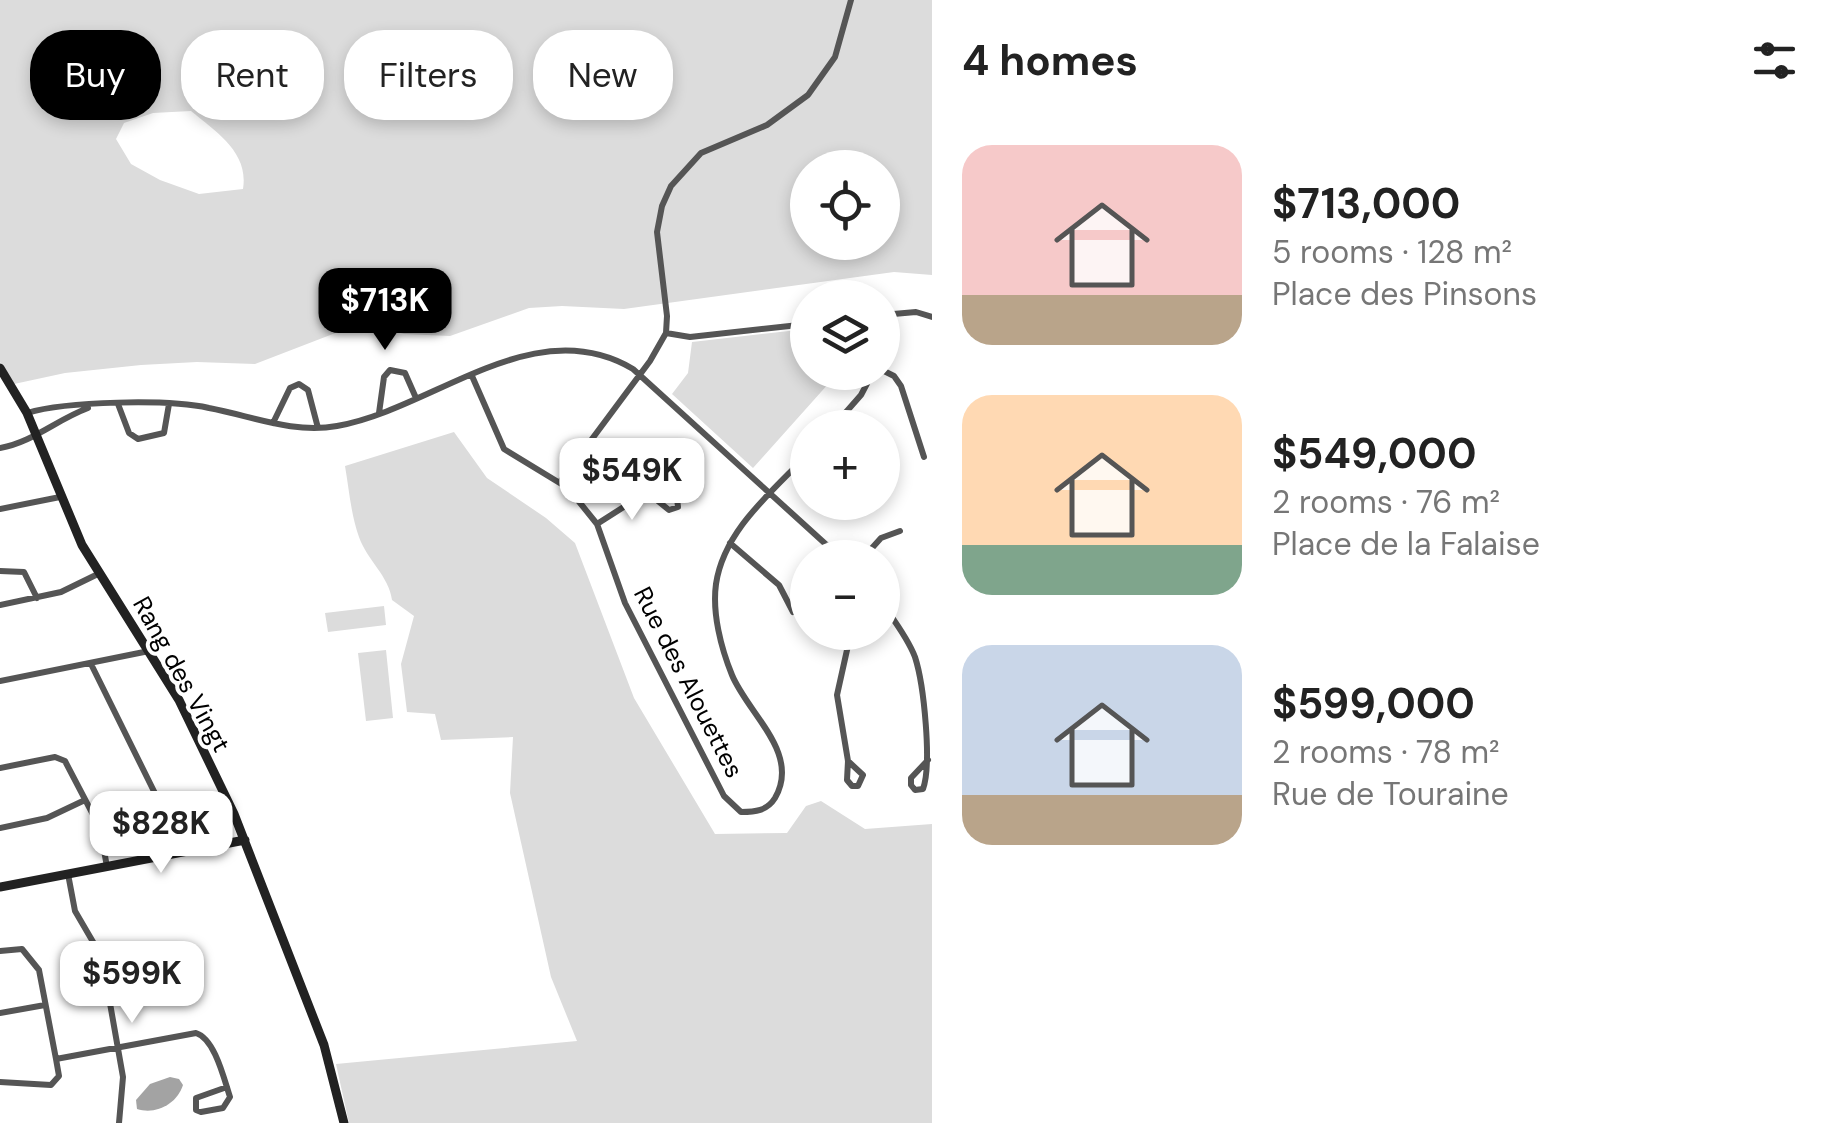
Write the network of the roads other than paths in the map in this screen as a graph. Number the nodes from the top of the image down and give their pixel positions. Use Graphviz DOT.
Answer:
graph roads {
  1 [pos="851,0"];
  2 [pos="900,313"];
  3 [pos="932,317"];
  4 [pos="790,326"];
  5 [pos="666,333"];
  6 [pos="0,368"];
  7 [pos="640,374"];
  8 [pos="472,376"];
  9 [pos="900,385"];
  10 [pos="864,390"];
  11 [pos="416,398"];
  12 [pos="118,404"];
  13 [pos="169,404"];
  14 [pos="99,405"];
  15 [pos="848,410"];
  16 [pos="27,413"];
  17 [pos="379,413"];
  18 [pos="272,423"];
  19 [pos="318,428"];
  20 [pos="36,437"];
  21 [pos="0,448"];
  22 [pos="924,457"];
  23 [pos="790,473"];
  24 [pos="560,482"];
  25 [pos="647,492"];
  26 [pos="771,494"];
  27 [pos="60,497"];
  28 [pos="0,509"];
  29 [pos="597,524"];
  30 [pos="900,531"];
  31 [pos="821,540"];
  32 [pos="879,540"];
  33 [pos="730,543"];
  34 [pos="0,571"];
  35 [pos="100,573"];
  36 [pos="37,598"];
  37 [pos="0,604"];
  38 [pos="790,606"];
  39 [pos="900,633"];
  40 [pos="847,650"];
  41 [pos="150,651"];
  42 [pos="91,664"];
  43 [pos="0,681"];
  44 [pos="848,760"];
  45 [pos="928,760"];
  46 [pos="0,768"];
  47 [pos="85,800"];
  48 [pos="0,828"];
  49 [pos="245,840"];
  50 [pos="184,852"];
  51 [pos="107,866"];
  52 [pos="68,874"];
  53 [pos="0,887"];
  54 [pos="0,950"];
  55 [pos="171,968"];
  56 [pos="107,987"];
  57 [pos="45,1005"];
  58 [pos="0,1013"];
  59 [pos="118,1048"];
  60 [pos="56,1059"];
  61 [pos="0,1082"];
  62 [pos="227,1087"];
  63 [pos="119,1123"];
  64 [pos="344,1123"];
  1 -- 5 [label="street"];
  2 -- 3 [label="street"];
  4 -- 5 [label="street"];
  5 -- 7 [label="street"];
  6 -- 16 [label="street, Rang des Vingt"];
  7 -- 8 [label="street"];
  7 -- 24 [label="street"];
  7 -- 26 [label="street"];
  8 -- 11 [label="street"];
  8 -- 24 [label="street, Rue des Alouettes"];
  9 -- 22 [label="street"];
  10 -- 15 [label="street"];
  11 -- 17 [label="street"];
  11 -- 17 [label="street"];
  12 -- 13 [label="street"];
  12 -- 13 [label="street"];
  12 -- 14 [label="street"];
  13 -- 18 [label="street"];
  14 -- 16 [label="street"];
  14 -- 20 [label="street"];
  16 -- 20 [label="street, Rang des Vingt"];
  17 -- 19 [label="street"];
  18 -- 19 [label="street"];
  18 -- 19 [label="street"];
  20 -- 21 [label="street"];
  20 -- 27 [label="street, Rang des Vingt"];
  23 -- 26 [label="street"];
  24 -- 29 [label="street, Rue des Alouettes"];
  25 -- 25 [label="street"];
  25 -- 29 [label="street"];
  26 -- 31 [label="street"];
  26 -- 33 [label="street"];
  27 -- 28 [label="street"];
  27 -- 35 [label="street, Rang des Vingt"];
  29 -- 33 [label="street, Rue des Alouettes"];
  30 -- 32 [label="street"];
  33 -- 38 [label="street"];
  34 -- 36 [label="street"];
  35 -- 36 [label="street"];
  35 -- 41 [label="street, Rang des Vingt"];
  36 -- 37 [label="street"];
  39 -- 45 [label="street"];
  40 -- 44 [label="street"];
  41 -- 42 [label="street"];
  41 -- 49 [label="street, Rang des Vingt"];
  42 -- 43 [label="street"];
  42 -- 50 [label="street"];
  46 -- 47 [label="street"];
  47 -- 48 [label="street"];
  47 -- 51 [label="street"];
  49 -- 50 [label="street"];
  49 -- 64 [label="street, Rang des Vingt"];
  50 -- 51 [label="street"];
  51 -- 52 [label="street"];
  52 -- 53 [label="street"];
  52 -- 56 [label="street"];
  54 -- 57 [label="street"];
  55 -- 56 [label="street"];
  56 -- 59 [label="street"];
  57 -- 58 [label="street"];
  57 -- 60 [label="street"];
  59 -- 60 [label="street"];
  59 -- 62 [label="street"];
  59 -- 63 [label="street"];
  60 -- 61 [label="street"];
  62 -- 62 [label="street"];
}
